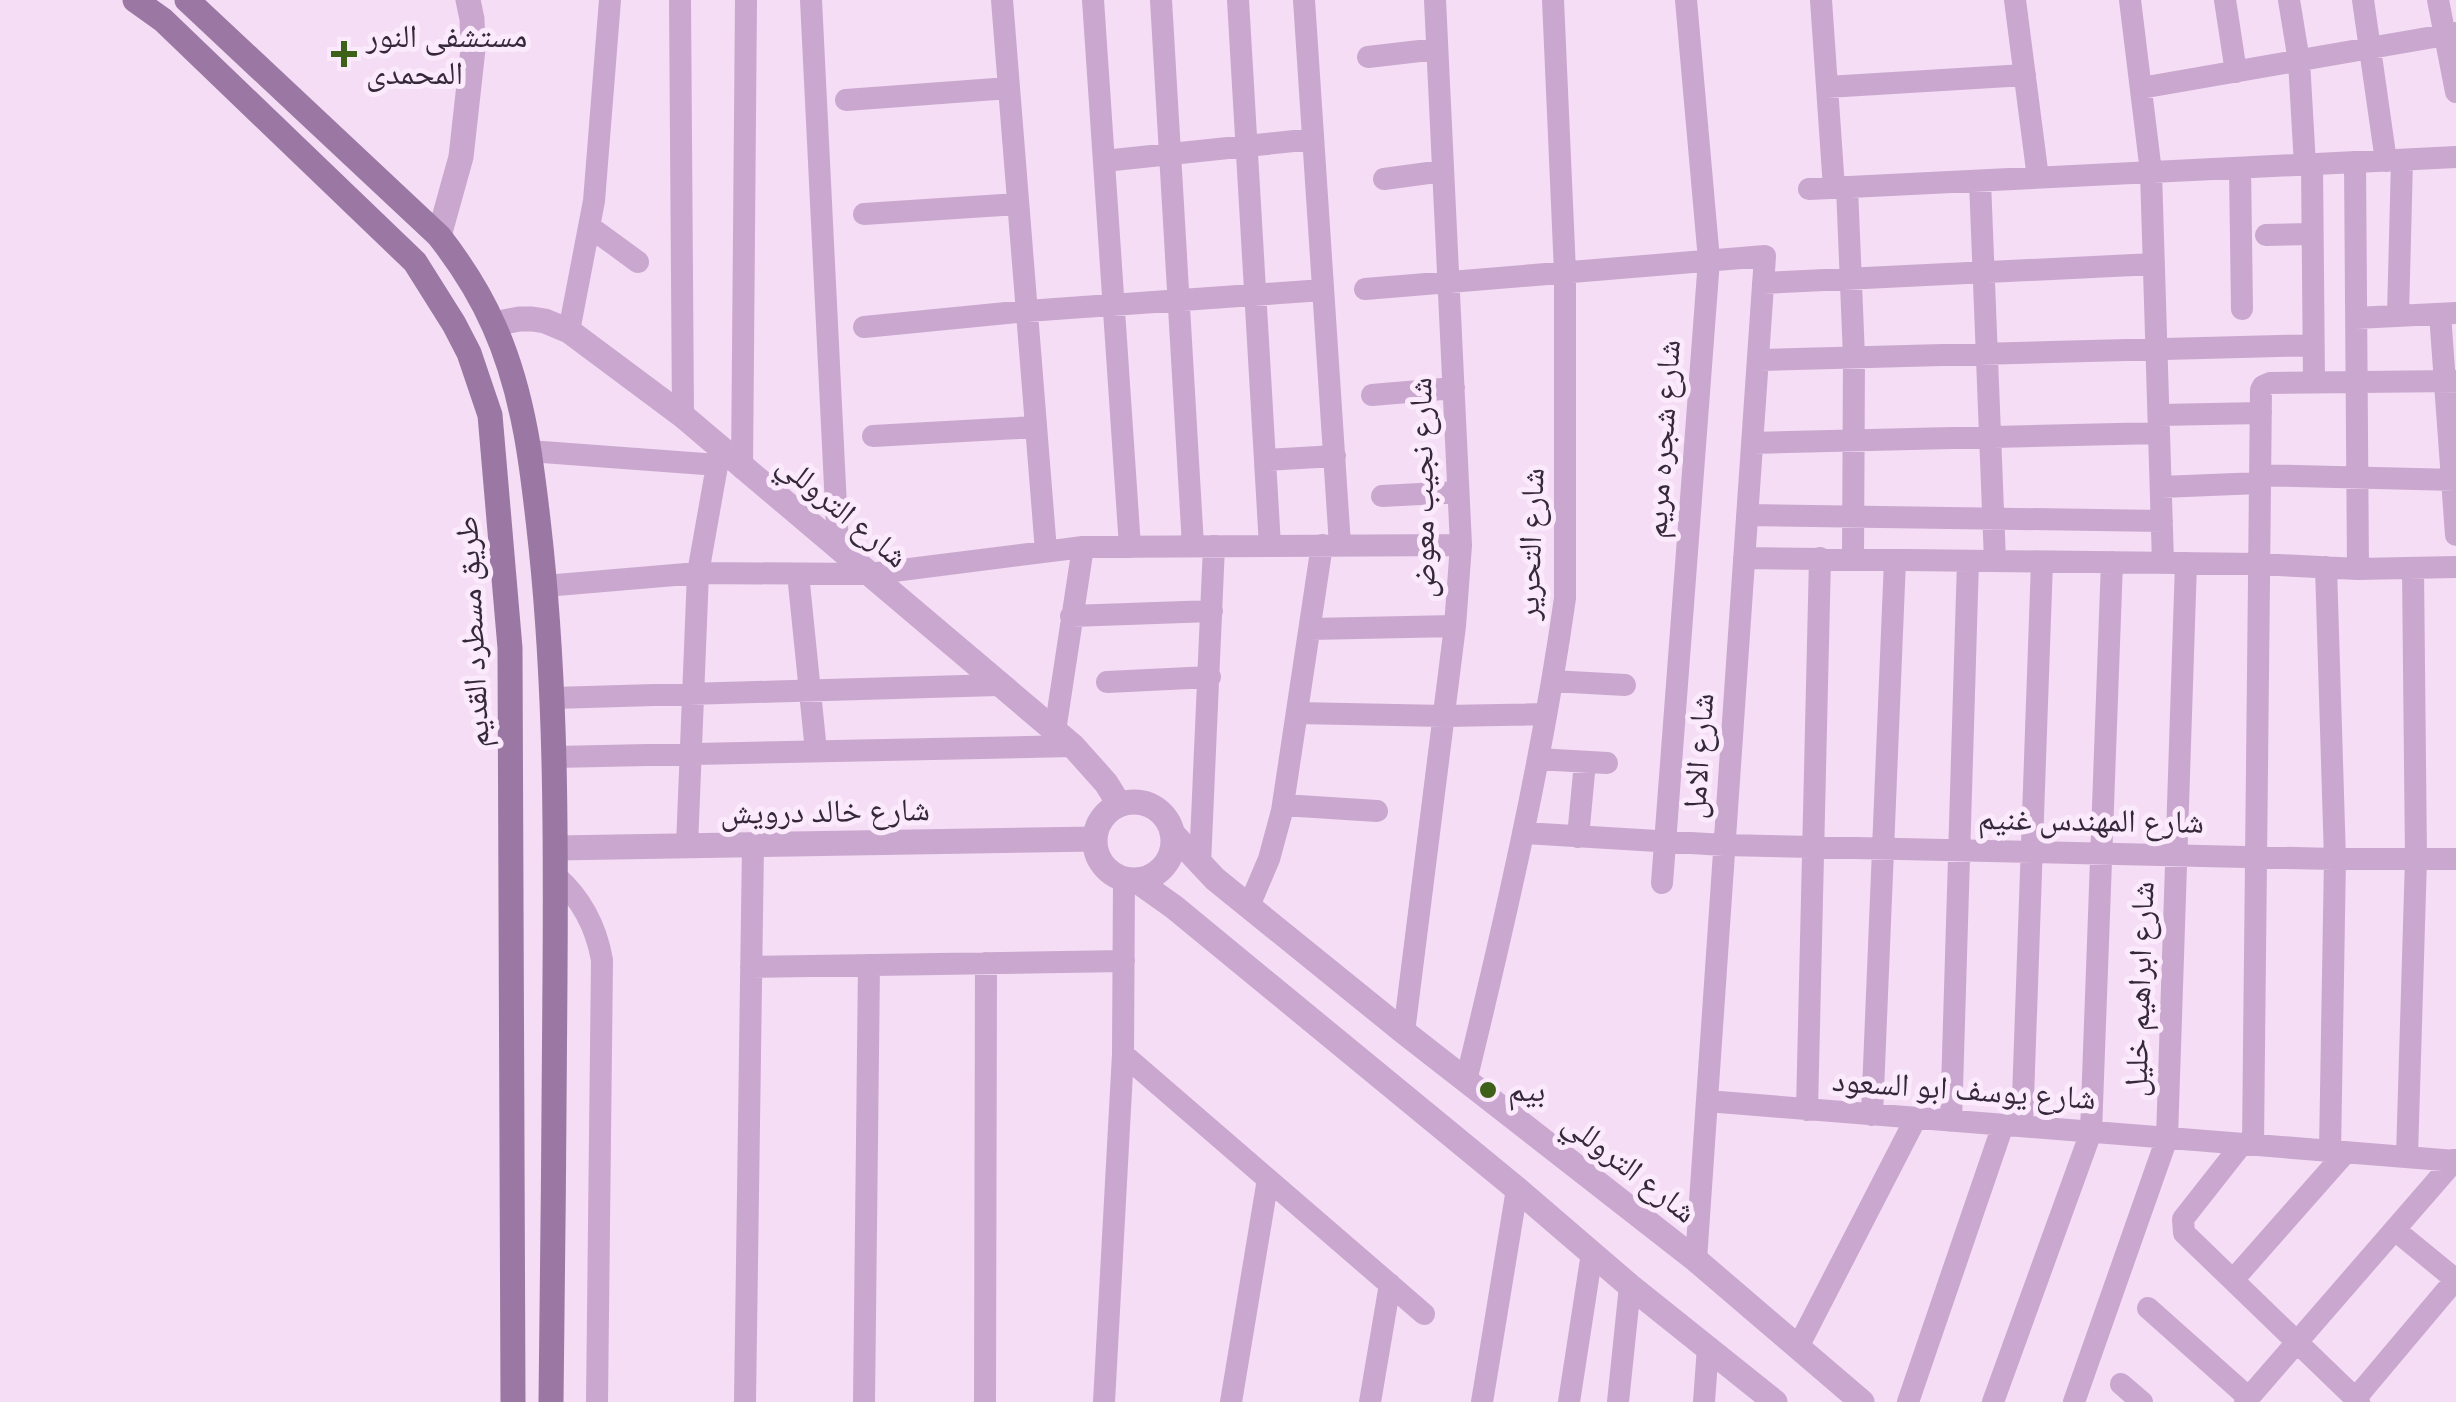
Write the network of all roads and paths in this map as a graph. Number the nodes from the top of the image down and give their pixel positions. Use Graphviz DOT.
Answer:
graph roads {
  1 [pos="135,0"];
  2 [pos="186,0"];
  3 [pos="468,0"];
  4 [pos="610,0"];
  5 [pos="680,0"];
  6 [pos="746,0"];
  7 [pos="811,0"];
  8 [pos="1002,0"];
  9 [pos="1093,0"];
  10 [pos="1161,0"];
  11 [pos="1238,0"];
  12 [pos="1304,0"];
  13 [pos="1434,0"];
  14 [pos="1553,0"];
  15 [pos="1686,0"];
  16 [pos="1821,0"];
  17 [pos="2014,0"];
  18 [pos="2130,0"];
  19 [pos="2225,0"];
  20 [pos="2290,0"];
  21 [pos="2364,0"];
  22 [pos="2438,0"];
  23 [pos="2451,34"];
  24 [pos="1437,48"];
  25 [pos="2370,48"];
  26 [pos="1368,57"];
  27 [pos="2299,61"];
  28 [pos="2236,72"];
  29 [pos="2024,75"];
  30 [pos="1827,86"];
  31 [pos="1009,88"];
  32 [pos="2141,88"];
  33 [pos="2456,92"];
  34 [pos="846,100"];
  35 [pos="1313,138"];
  36 [pos="1246,145"];
  37 [pos="1170,154"];
  38 [pos="2456,157"];
  39 [pos="2394,160"];
  40 [pos="1104,161"];
  41 [pos="2355,162"];
  42 [pos="2308,165"];
  43 [pos="2240,168"];
  44 [pos="1444,171"];
  45 [pos="2151,172"];
  46 [pos="2038,178"];
  47 [pos="1384,179"];
  48 [pos="1980,181"];
  49 [pos="1841,188"];
  50 [pos="1809,189"];
  51 [pos="1018,204"];
  52 [pos="864,214"];
  53 [pos="590,228"];
  54 [pos="2312,234"];
  55 [pos="439,236"];
  56 [pos="2266,236"];
  57 [pos="1708,260"];
  58 [pos="638,262"];
  59 [pos="2154,264"];
  60 [pos="1565,272"];
  61 [pos="1984,272"];
  62 [pos="1852,278"];
  63 [pos="1449,282"];
  64 [pos="1763,282"];
  65 [pos="1365,288"];
  66 [pos="1323,290"];
  67 [pos="1255,295"];
  68 [pos="1179,300"];
  69 [pos="1114,305"];
  70 [pos="2242,309"];
  71 [pos="1026,311"];
  72 [pos="2448,313"];
  73 [pos="2398,316"];
  74 [pos="2356,318"];
  75 [pos="494,324"];
  76 [pos="864,327"];
  77 [pos="569,331"];
  78 [pos="2314,345"];
  79 [pos="2157,349"];
  80 [pos="1987,354"];
  81 [pos="1854,357"];
  82 [pos="1758,360"];
  83 [pos="2450,381"];
  84 [pos="2314,382"];
  85 [pos="2356,382"];
  86 [pos="1454,388"];
  87 [pos="1372,395"];
  88 [pos="2261,401"];
  89 [pos="682,416"];
  90 [pos="2159,424"];
  91 [pos="1036,428"];
  92 [pos="872,436"];
  93 [pos="1990,438"];
  94 [pos="1854,440"];
  95 [pos="1752,443"];
  96 [pos="529,450"];
  97 [pos="1334,456"];
  98 [pos="1265,460"];
  99 [pos="727,461"];
  100 [pos="2358,476"];
  101 [pos="2260,479"];
  102 [pos="2454,480"];
  103 [pos="2161,487"];
  104 [pos="1458,492"];
  105 [pos="1382,496"];
  106 [pos="1747,515"];
  107 [pos="1853,516"];
  108 [pos="1993,518"];
  109 [pos="2162,520"];
  110 [pos="2456,535"];
  111 [pos="1461,544"];
  112 [pos="1331,545"];
  113 [pos="1130,546"];
  114 [pos="1204,546"];
  115 [pos="1270,546"];
  116 [pos="838,547"];
  117 [pos="1083,547"];
  118 [pos="1046,552"];
  119 [pos="1744,558"];
  120 [pos="1820,558"];
  121 [pos="1852,558"];
  122 [pos="1895,560"];
  123 [pos="1968,561"];
  124 [pos="1994,561"];
  125 [pos="2042,562"];
  126 [pos="2112,562"];
  127 [pos="2175,563"];
  128 [pos="2259,564"];
  129 [pos="2456,567"];
  130 [pos="2326,568"];
  131 [pos="2358,569"];
  132 [pos="2413,569"];
  133 [pos="698,573"];
  134 [pos="798,574"];
  135 [pos="870,574"];
  136 [pos="545,586"];
  137 [pos="1212,611"];
  138 [pos="1071,616"];
  139 [pos="1455,626"];
  140 [pos="1310,628"];
  141 [pos="1210,677"];
  142 [pos="1552,681"];
  143 [pos="1107,682"];
  144 [pos="998,684"];
  145 [pos="1624,685"];
  146 [pos="810,689"];
  147 [pos="692,696"];
  148 [pos="553,698"];
  149 [pos="1297,713"];
  150 [pos="1546,714"];
  151 [pos="1444,716"];
  152 [pos="1064,739"];
  153 [pos="816,751"];
  154 [pos="690,754"];
  155 [pos="555,758"];
  156 [pos="1538,758"];
  157 [pos="1119,804"];
  158 [pos="1283,805"];
  159 [pos="1377,812"];
  160 [pos="1172,832"];
  161 [pos="1524,833"];
  162 [pos="1578,836"];
  163 [pos="1095,839"];
  164 [pos="1664,842"];
  165 [pos="754,845"];
  166 [pos="688,846"];
  167 [pos="1724,846"];
  168 [pos="1813,847"];
  169 [pos="556,848"];
  170 [pos="1883,848"];
  171 [pos="1960,850"];
  172 [pos="2032,851"];
  173 [pos="2101,852"];
  174 [pos="2176,854"];
  175 [pos="2256,856"];
  176 [pos="2416,858"];
  177 [pos="2335,859"];
  178 [pos="2456,859"];
  179 [pos="1200,864"];
  180 [pos="556,876"];
  181 [pos="1130,879"];
  182 [pos="1662,883"];
  183 [pos="1249,906"];
  184 [pos="1124,961"];
  185 [pos="986,963"];
  186 [pos="869,966"];
  187 [pos="751,968"];
  188 [pos="1404,1032"];
  189 [pos="1123,1054"];
  190 [pos="1466,1081"];
  191 [pos="1707,1102"];
  192 [pos="1807,1110"];
  193 [pos="1872,1114"];
  194 [pos="1916,1118"];
  195 [pos="1952,1121"];
  196 [pos="2012,1126"];
  197 [pos="2091,1132"];
  198 [pos="2167,1138"];
  199 [pos="2247,1144"];
  200 [pos="2338,1151"];
  201 [pos="2407,1156"];
  202 [pos="2456,1160"];
  203 [pos="1268,1179"];
  204 [pos="1517,1189"];
  205 [pos="2396,1230"];
  206 [pos="1592,1253"];
  207 [pos="1696,1260"];
  208 [pos="2232,1280"];
  209 [pos="2456,1280"];
  210 [pos="1390,1284"];
  211 [pos="1630,1286"];
  212 [pos="2148,1308"];
  213 [pos="1424,1314"];
  214 [pos="2297,1342"];
  215 [pos="1798,1347"];
  216 [pos="1708,1348"];
  217 [pos="2121,1384"];
  218 [pos="2247,1400"];
  219 [pos="2357,1400"];
  220 [pos="513,1402"];
  221 [pos="551,1402"];
  222 [pos="597,1402"];
  223 [pos="746,1402"];
  224 [pos="864,1402"];
  225 [pos="985,1402"];
  226 [pos="1104,1402"];
  227 [pos="1232,1402"];
  228 [pos="1370,1402"];
  229 [pos="1482,1402"];
  230 [pos="1569,1402"];
  231 [pos="1618,1402"];
  232 [pos="1704,1402"];
  233 [pos="1775,1402"];
  234 [pos="1862,1402"];
  235 [pos="1908,1402"];
  236 [pos="1993,1402"];
  237 [pos="2074,1402"];
  238 [pos="2142,1402"];
  1 -- 220 [label="main road, طريق مسطرد القديم"];
  2 -- 55 [label="main road"];
  3 -- 55 [label="street"];
  4 -- 53 [label="street"];
  5 -- 89 [label="street"];
  6 -- 99 [label="street"];
  7 -- 116 [label="street"];
  8 -- 31 [label="street"];
  9 -- 40 [label="street"];
  10 -- 37 [label="street"];
  11 -- 36 [label="street"];
  12 -- 35 [label="street"];
  13 -- 24 [label="street, شارع نجيب معوض"];
  14 -- 60 [label="street, شارع التحرير"];
  15 -- 57 [label="street, شارع شجره مريم"];
  16 -- 30 [label="street"];
  17 -- 29 [label="street"];
  18 -- 32 [label="street, شارع ابراهيم خليل"];
  19 -- 28 [label="street"];
  20 -- 27 [label="street"];
  21 -- 25 [label="street"];
  22 -- 23 [label="street"];
  23 -- 25 [label="street"];
  23 -- 33 [label="street"];
  24 -- 26 [label="street"];
  24 -- 44 [label="street, شارع نجيب معوض"];
  25 -- 27 [label="street"];
  25 -- 39 [label="street"];
  27 -- 28 [label="street"];
  27 -- 42 [label="street"];
  28 -- 32 [label="street"];
  29 -- 30 [label="street"];
  29 -- 46 [label="street"];
  30 -- 49 [label="street"];
  31 -- 34 [label="street"];
  31 -- 51 [label="street"];
  32 -- 45 [label="street, شارع ابراهيم خليل"];
  35 -- 36 [label="street"];
  35 -- 66 [label="street"];
  36 -- 37 [label="street"];
  36 -- 67 [label="street"];
  37 -- 40 [label="street"];
  37 -- 68 [label="street"];
  38 -- 39 [label="street"];
  39 -- 41 [label="street"];
  39 -- 73 [label="street"];
  40 -- 69 [label="street"];
  41 -- 42 [label="street"];
  41 -- 74 [label="street"];
  42 -- 43 [label="street"];
  42 -- 54 [label="street"];
  43 -- 45 [label="street"];
  43 -- 70 [label="street"];
  44 -- 47 [label="street"];
  44 -- 63 [label="street, شارع نجيب معوض"];
  45 -- 46 [label="street"];
  45 -- 59 [label="street, شارع ابراهيم خليل"];
  46 -- 48 [label="street"];
  48 -- 49 [label="street"];
  48 -- 61 [label="street"];
  49 -- 50 [label="street"];
  49 -- 62 [label="street"];
  51 -- 52 [label="street"];
  51 -- 71 [label="street"];
  53 -- 58 [label="street"];
  53 -- 77 [label="street"];
  54 -- 56 [label="street"];
  54 -- 78 [label="street"];
  55 -- 75 [label="main road"];
  57 -- 60 [label="street"];
  57 -- 64 [label="street, شارع الامل"];
  57 -- 164 [label="street, شارع شجره مريم"];
  59 -- 61 [label="street"];
  59 -- 79 [label="street, شارع ابراهيم خليل"];
  60 -- 63 [label="street"];
  60 -- 142 [label="street, شارع التحرير"];
  61 -- 62 [label="street"];
  61 -- 80 [label="street"];
  62 -- 64 [label="street"];
  62 -- 81 [label="street"];
  63 -- 65 [label="street"];
  63 -- 86 [label="street, شارع نجيب معوض"];
  64 -- 82 [label="street, شارع الامل"];
  66 -- 67 [label="street"];
  66 -- 97 [label="street"];
  67 -- 68 [label="street"];
  67 -- 98 [label="street"];
  68 -- 69 [label="street"];
  68 -- 114 [label="street"];
  69 -- 71 [label="street"];
  69 -- 113 [label="street"];
  71 -- 76 [label="street"];
  71 -- 91 [label="street"];
  72 -- 73 [label="street"];
  72 -- 83 [label="street"];
  73 -- 74 [label="street"];
  74 -- 85 [label="street"];
  75 -- 77 [label="street, شارع التروللي"];
  75 -- 96 [label="main road"];
  77 -- 89 [label="street, شارع التروللي"];
  78 -- 79 [label="street"];
  78 -- 84 [label="street"];
  79 -- 80 [label="street"];
  79 -- 90 [label="street, شارع ابراهيم خليل"];
  80 -- 81 [label="street"];
  80 -- 93 [label="street"];
  81 -- 82 [label="street"];
  81 -- 94 [label="street"];
  82 -- 95 [label="street, شارع الامل"];
  83 -- 85 [label="street"];
  83 -- 102 [label="street"];
  84 -- 85 [label="street"];
  84 -- 88 [label="street"];
  85 -- 100 [label="street"];
  86 -- 87 [label="street"];
  86 -- 104 [label="street, شارع نجيب معوض"];
  88 -- 90 [label="street"];
  88 -- 101 [label="street"];
  89 -- 99 [label="street, شارع التروللي"];
  90 -- 93 [label="street"];
  90 -- 103 [label="street, شارع ابراهيم خليل"];
  91 -- 92 [label="street"];
  91 -- 118 [label="street"];
  93 -- 94 [label="street"];
  93 -- 108 [label="street"];
  94 -- 95 [label="street"];
  94 -- 107 [label="street"];
  95 -- 106 [label="street, شارع الامل"];
  96 -- 99 [label="street"];
  96 -- 136 [label="main road"];
  97 -- 98 [label="street"];
  97 -- 112 [label="street"];
  98 -- 115 [label="street"];
  99 -- 116 [label="street, شارع التروللي"];
  99 -- 133 [label="street"];
  100 -- 101 [label="street"];
  100 -- 102 [label="street"];
  100 -- 131 [label="street"];
  101 -- 103 [label="street"];
  101 -- 128 [label="street"];
  102 -- 110 [label="street"];
  103 -- 109 [label="street, شارع ابراهيم خليل"];
  104 -- 105 [label="street"];
  104 -- 111 [label="street, شارع نجيب معوض"];
  106 -- 107 [label="street"];
  106 -- 119 [label="street, شارع الامل"];
  107 -- 108 [label="street"];
  107 -- 121 [label="street"];
  108 -- 109 [label="street"];
  108 -- 124 [label="street"];
  109 -- 127 [label="street, شارع ابراهيم خليل"];
  111 -- 112 [label="street"];
  111 -- 139 [label="street, شارع نجيب معوض"];
  112 -- 115 [label="street"];
  112 -- 140 [label="street"];
  113 -- 114 [label="street"];
  113 -- 117 [label="street"];
  114 -- 115 [label="street"];
  114 -- 137 [label="street"];
  116 -- 135 [label="street, شارع التروللي"];
  117 -- 118 [label="street"];
  117 -- 138 [label="street"];
  118 -- 135 [label="street"];
  119 -- 120 [label="street"];
  119 -- 167 [label="street, شارع الامل"];
  120 -- 121 [label="street"];
  120 -- 168 [label="street"];
  121 -- 122 [label="street"];
  122 -- 123 [label="street"];
  122 -- 170 [label="street"];
  123 -- 124 [label="street"];
  123 -- 171 [label="street"];
  124 -- 125 [label="street"];
  125 -- 126 [label="street"];
  125 -- 172 [label="street"];
  126 -- 127 [label="street"];
  126 -- 173 [label="street"];
  127 -- 128 [label="street"];
  127 -- 174 [label="street, شارع ابراهيم خليل"];
  128 -- 130 [label="street"];
  128 -- 175 [label="street"];
  129 -- 132 [label="street"];
  130 -- 131 [label="street"];
  130 -- 177 [label="street"];
  131 -- 132 [label="street"];
  132 -- 176 [label="street"];
  133 -- 134 [label="street"];
  133 -- 136 [label="street"];
  133 -- 147 [label="street"];
  134 -- 135 [label="street"];
  134 -- 146 [label="street"];
  135 -- 144 [label="street, شارع التروللي"];
  136 -- 148 [label="main road"];
  137 -- 138 [label="street"];
  137 -- 141 [label="street"];
  138 -- 152 [label="street"];
  139 -- 140 [label="street"];
  139 -- 151 [label="street, شارع نجيب معوض"];
  140 -- 149 [label="street"];
  141 -- 143 [label="street"];
  141 -- 179 [label="street"];
  142 -- 145 [label="street"];
  142 -- 150 [label="street, شارع التحرير"];
  144 -- 146 [label="street"];
  144 -- 152 [label="street, شارع التروللي"];
  146 -- 147 [label="street"];
  146 -- 153 [label="street"];
  147 -- 148 [label="street"];
  147 -- 154 [label="street"];
  148 -- 155 [label="main road"];
  149 -- 151 [label="street"];
  149 -- 158 [label="street"];
  150 -- 151 [label="street"];
  150 -- 156 [label="street, شارع التحرير"];
  151 -- 188 [label="street, شارع نجيب معوض"];
  152 -- 153 [label="street"];
  152 -- 157 [label="street, شارع التروللي"];
  153 -- 154 [label="street"];
  154 -- 155 [label="street"];
  154 -- 166 [label="street"];
  155 -- 169 [label="main road"];
  156 -- 161 [label="street, شارع التحرير"];
  156 -- 162 [label="street"];
  157 -- 160 [label="street"];
  157 -- 163 [label="street"];
  158 -- 159 [label="street"];
  158 -- 183 [label="street"];
  160 -- 179 [label="street, شارع التروللي"];
  160 -- 181 [label="street"];
  161 -- 162 [label="street, شارع المهندس غنيم"];
  161 -- 190 [label="street, شارع التحرير"];
  162 -- 164 [label="street, شارع المهندس غنيم"];
  163 -- 165 [label="street, شارع خالد درويش"];
  163 -- 181 [label="street"];
  164 -- 167 [label="street, شارع المهندس غنيم"];
  164 -- 182 [label="street, شارع شجره مريم"];
  165 -- 166 [label="street, شارع خالد درويش"];
  165 -- 187 [label="street"];
  166 -- 169 [label="street, شارع خالد درويش"];
  167 -- 168 [label="street, شارع المهندس غنيم"];
  167 -- 191 [label="street, شارع الامل"];
  168 -- 170 [label="street, شارع المهندس غنيم"];
  168 -- 192 [label="street"];
  169 -- 180 [label="main road"];
  170 -- 171 [label="street, شارع المهندس غنيم"];
  170 -- 193 [label="street"];
  171 -- 172 [label="street, شارع المهندس غنيم"];
  171 -- 195 [label="street"];
  172 -- 173 [label="street, شارع المهندس غنيم"];
  172 -- 196 [label="street"];
  173 -- 174 [label="street, شارع المهندس غنيم"];
  173 -- 197 [label="street"];
  174 -- 175 [label="street, شارع المهندس غنيم"];
  174 -- 198 [label="street, شارع ابراهيم خليل"];
  175 -- 177 [label="street, شارع المهندس غنيم"];
  175 -- 199 [label="street"];
  176 -- 177 [label="street, شارع المهندس غنيم"];
  176 -- 178 [label="street, شارع المهندس غنيم"];
  176 -- 201 [label="street"];
  177 -- 200 [label="street"];
  179 -- 183 [label="street, شارع التروللي"];
  180 -- 221 [label="main road"];
  180 -- 222 [label="street"];
  181 -- 184 [label="street"];
  181 -- 204 [label="street"];
  183 -- 188 [label="street, شارع التروللي"];
  184 -- 185 [label="street"];
  184 -- 189 [label="street"];
  185 -- 186 [label="street"];
  185 -- 225 [label="street"];
  186 -- 187 [label="street"];
  186 -- 224 [label="street"];
  187 -- 223 [label="street"];
  188 -- 190 [label="street, شارع التروللي"];
  189 -- 203 [label="street"];
  189 -- 226 [label="street"];
  190 -- 207 [label="street, شارع التروللي"];
  191 -- 192 [label="street, شارع يوسف ابو السعود"];
  191 -- 207 [label="street, شارع الامل"];
  192 -- 193 [label="street, شارع يوسف ابو السعود"];
  193 -- 194 [label="street, شارع يوسف ابو السعود"];
  194 -- 195 [label="street, شارع يوسف ابو السعود"];
  194 -- 215 [label="street"];
  195 -- 196 [label="street, شارع يوسف ابو السعود"];
  196 -- 197 [label="street, شارع يوسف ابو السعود"];
  196 -- 235 [label="street"];
  197 -- 198 [label="street, شارع يوسف ابو السعود"];
  197 -- 236 [label="street"];
  198 -- 199 [label="street, شارع يوسف ابو السعود"];
  198 -- 237 [label="street, شارع ابراهيم خليل"];
  199 -- 200 [label="street, شارع يوسف ابو السعود"];
  199 -- 208 [label="street"];
  200 -- 201 [label="street, شارع يوسف ابو السعود"];
  200 -- 208 [label="street"];
  201 -- 202 [label="street, شارع يوسف ابو السعود"];
  202 -- 205 [label="street"];
  203 -- 210 [label="street"];
  203 -- 227 [label="street"];
  204 -- 206 [label="street"];
  204 -- 229 [label="street"];
  205 -- 209 [label="street"];
  205 -- 214 [label="street"];
  206 -- 211 [label="street"];
  206 -- 230 [label="street"];
  207 -- 215 [label="street, شارع التروللي"];
  208 -- 214 [label="street"];
  209 -- 219 [label="street"];
  210 -- 213 [label="street"];
  210 -- 228 [label="street"];
  211 -- 216 [label="street"];
  211 -- 231 [label="street"];
  212 -- 218 [label="street"];
  214 -- 218 [label="street"];
  214 -- 219 [label="street"];
  215 -- 234 [label="street, شارع التروللي"];
  216 -- 232 [label="street"];
  216 -- 233 [label="street"];
  217 -- 238 [label="street"];
}
